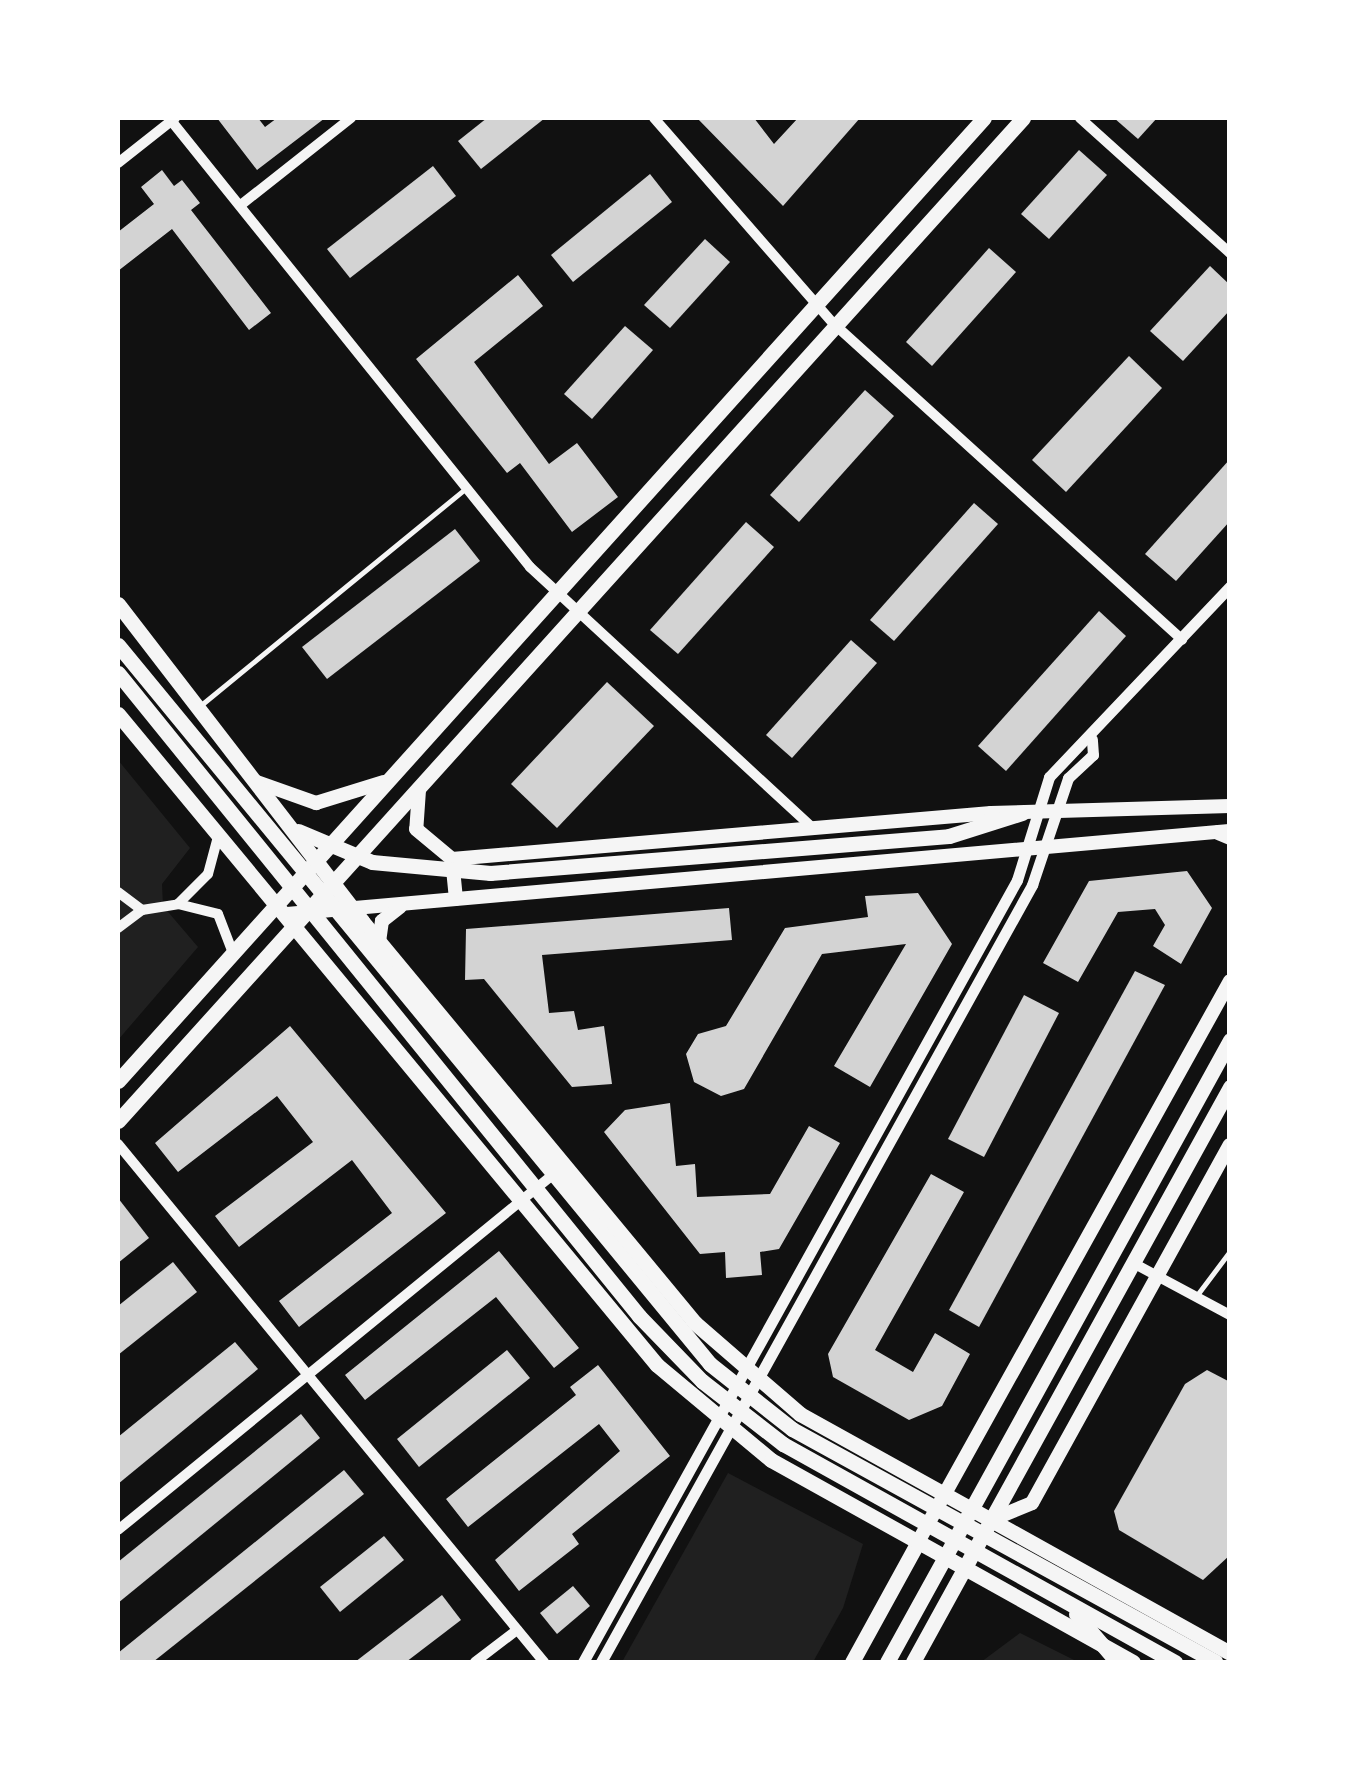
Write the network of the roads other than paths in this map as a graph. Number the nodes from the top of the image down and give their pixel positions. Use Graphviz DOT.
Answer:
graph roads {
  1 [pos="172,118"];
  2 [pos="352,118"];
  3 [pos="654,118"];
  4 [pos="984,118"];
  5 [pos="1023,118"];
  6 [pos="1080,118"];
  7 [pos="118,163"];
  8 [pos="242,204"];
  9 [pos="1230,252"];
  10 [pos="815,304"];
  11 [pos="834,324"];
  12 [pos="466,486"];
  13 [pos="1230,586"];
  14 [pos="556,594"];
  15 [pos="118,604"];
  16 [pos="578,615"];
  17 [pos="1182,640"];
  18 [pos="118,645"];
  19 [pos="159,656"];
  20 [pos="118,673"];
  21 [pos="118,690"];
  22 [pos="199,707"];
  23 [pos="118,714"];
  24 [pos="1092,738"];
  25 [pos="146,749"];
  26 [pos="216,768"];
  27 [pos="389,779"];
  28 [pos="257,782"];
  29 [pos="420,788"];
  30 [pos="1230,806"];
  31 [pos="1030,813"];
  32 [pos="1056,814"];
  33 [pos="813,828"];
  34 [pos="1226,834"];
  35 [pos="218,836"];
  36 [pos="1045,848"];
  37 [pos="1027,850"];
  38 [pos="452,859"];
  39 [pos="316,860"];
  40 [pos="333,884"];
  41 [pos="118,892"];
  42 [pos="456,899"];
  43 [pos="178,904"];
  44 [pos="405,904"];
  45 [pos="352,908"];
  46 [pos="142,910"];
  47 [pos="292,913"];
  48 [pos="118,928"];
  49 [pos="379,942"];
  50 [pos="233,952"];
  51 [pos="339,974"];
  52 [pos="1230,981"];
  53 [pos="1230,1040"];
  54 [pos="118,1080"];
  55 [pos="1230,1087"];
  56 [pos="118,1120"];
  57 [pos="118,1144"];
  58 [pos="1230,1145"];
  59 [pos="564,1166"];
  60 [pos="521,1200"];
  61 [pos="1230,1251"];
  62 [pos="1133,1263"];
  63 [pos="1157,1276"];
  64 [pos="1196,1296"];
  65 [pos="1230,1315"];
  66 [pos="750,1377"];
  67 [pos="304,1378"];
  68 [pos="724,1425"];
  69 [pos="945,1494"];
  70 [pos="971,1509"];
  71 [pos="991,1520"];
  72 [pos="118,1530"];
  73 [pos="918,1542"];
  74 [pos="945,1557"];
  75 [pos="965,1568"];
  76 [pos="1063,1601"];
  77 [pos="517,1630"];
  78 [pos="1230,1653"];
  79 [pos="475,1662"];
  80 [pos="544,1662"];
  81 [pos="582,1662"];
  82 [pos="601,1662"];
  83 [pos="852,1662"];
  84 [pos="887,1662"];
  85 [pos="913,1662"];
  86 [pos="1117,1662"];
  87 [pos="1133,1662"];
  88 [pos="1175,1662"];
  89 [pos="1215,1662"];
  1 -- 7 [label="street"];
  1 -- 8 [label="street"];
  2 -- 8 [label="street"];
  3 -- 10 [label="street"];
  4 -- 10 [label="main road"];
  5 -- 11 [label="main road"];
  6 -- 9 [label="street"];
  8 -- 12 [label="street"];
  10 -- 11 [label="street"];
  10 -- 14 [label="main road"];
  11 -- 16 [label="main road"];
  11 -- 17 [label="street"];
  12 -- 14 [label="street"];
  12 -- 22 [label="lane"];
  13 -- 17 [label="street"];
  14 -- 16 [label="street"];
  14 -- 27 [label="main road"];
  15 -- 19 [label="main road"];
  16 -- 29 [label="main road"];
  16 -- 33 [label="street"];
  17 -- 24 [label="street"];
  18 -- 26 [label="main road"];
  19 -- 21 [label="main road"];
  19 -- 22 [label="main road"];
  20 -- 76 [label="main road"];
  22 -- 25 [label="main road"];
  22 -- 28 [label="main road"];
  23 -- 25 [label="main road"];
  24 -- 31 [label="street"];
  24 -- 32 [label="street"];
  25 -- 35 [label="main road"];
  26 -- 31 [label="main road"];
  26 -- 89 [label="main road"];
  27 -- 28 [label="main road"];
  27 -- 39 [label="main road"];
  28 -- 39 [label="main road"];
  29 -- 38 [label="main road"];
  29 -- 40 [label="main road"];
  30 -- 32 [label="main road"];
  31 -- 32 [label="main road"];
  31 -- 33 [label="main road"];
  31 -- 37 [label="street"];
  32 -- 36 [label="street"];
  33 -- 38 [label="main road"];
  34 -- 36 [label="main road"];
  35 -- 43 [label="street"];
  35 -- 47 [label="main road"];
  36 -- 37 [label="main road"];
  36 -- 66 [label="street"];
  37 -- 42 [label="main road"];
  37 -- 66 [label="street"];
  38 -- 42 [label="main road"];
  39 -- 40 [label="main road"];
  39 -- 47 [label="main road"];
  40 -- 45 [label="main road"];
  40 -- 47 [label="main road"];
  41 -- 46 [label="street"];
  42 -- 44 [label="main road"];
  43 -- 46 [label="street"];
  43 -- 50 [label="street"];
  44 -- 45 [label="main road"];
  44 -- 49 [label="main road"];
  45 -- 47 [label="main road"];
  45 -- 49 [label="main road"];
  46 -- 48 [label="street"];
  47 -- 50 [label="main road"];
  47 -- 51 [label="main road"];
  47 -- 56 [label="main road"];
  49 -- 51 [label="main road"];
  49 -- 59 [label="main road"];
  50 -- 54 [label="main road"];
  51 -- 60 [label="main road"];
  52 -- 69 [label="main road"];
  53 -- 70 [label="main road"];
  55 -- 62 [label="main road"];
  57 -- 67 [label="street"];
  58 -- 63 [label="main road"];
  59 -- 60 [label="street"];
  59 -- 66 [label="main road"];
  60 -- 67 [label="street"];
  60 -- 68 [label="main road"];
  61 -- 64 [label="lane"];
  62 -- 63 [label="street"];
  62 -- 71 [label="main road"];
  63 -- 64 [label="street"];
  63 -- 71 [label="main road"];
  64 -- 65 [label="street"];
  66 -- 68 [label="street"];
  66 -- 69 [label="main road"];
  67 -- 72 [label="street"];
  67 -- 77 [label="street"];
  68 -- 73 [label="main road"];
  68 -- 81 [label="street"];
  68 -- 82 [label="street"];
  69 -- 70 [label="main road"];
  69 -- 73 [label="main road"];
  70 -- 71 [label="main road"];
  70 -- 74 [label="main road"];
  71 -- 75 [label="main road"];
  71 -- 78 [label="main road"];
  73 -- 74 [label="main road"];
  73 -- 83 [label="main road"];
  74 -- 75 [label="main road"];
  74 -- 84 [label="main road"];
  75 -- 85 [label="main road"];
  75 -- 87 [label="main road"];
  76 -- 86 [label="main road"];
  76 -- 88 [label="main road"];
  77 -- 79 [label="street"];
  77 -- 80 [label="street"];
}
